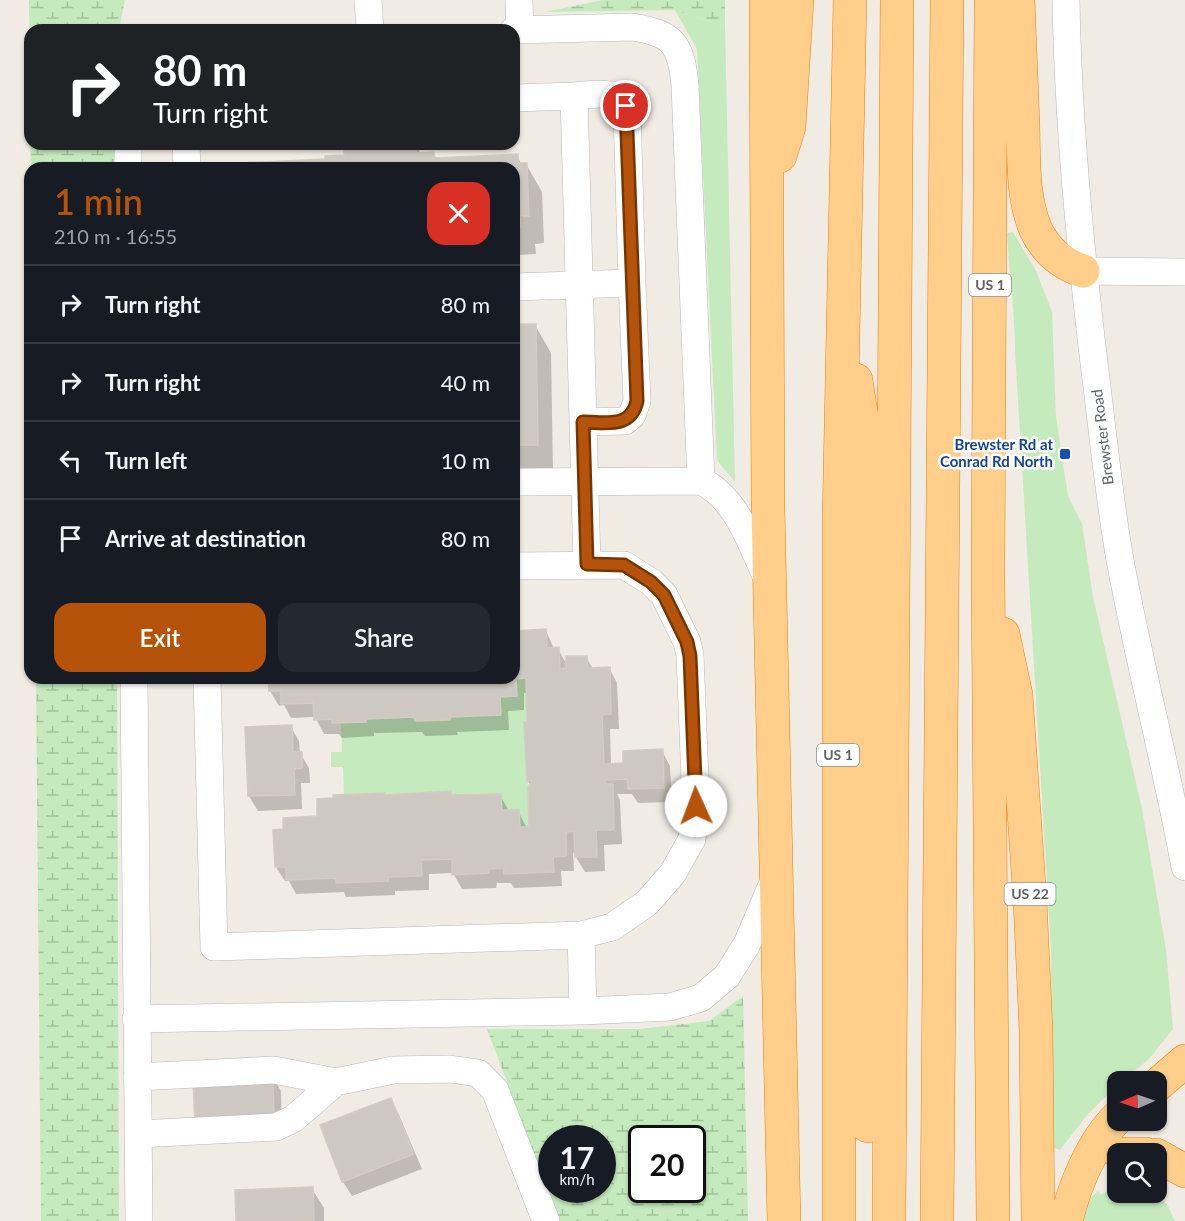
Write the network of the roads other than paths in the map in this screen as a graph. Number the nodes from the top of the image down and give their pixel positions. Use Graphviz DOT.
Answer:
graph roads {
  1 [pos="368,0"];
  2 [pos="519,0"];
  3 [pos="766,0"];
  4 [pos="796,0"];
  5 [pos="850,0"];
  6 [pos="897,0"];
  7 [pos="947,0"];
  8 [pos="991,0"];
  9 [pos="1018,0"];
  10 [pos="1066,0"];
  11 [pos="370,24"];
  12 [pos="517,24"];
  13 [pos="520,30"];
  14 [pos="574,96"];
  15 [pos="520,98"];
  16 [pos="766,202"];
  17 [pos="1083,271"];
  18 [pos="1185,272"];
  19 [pos="632,284"];
  20 [pos="579,285"];
  21 [pos="520,287"];
  22 [pos="843,289"];
  23 [pos="583,422"];
  24 [pos="584,480"];
  25 [pos="701,481"];
  26 [pos="520,482"];
  27 [pos="587,564"];
  28 [pos="520,566"];
  29 [pos="988,570"];
  30 [pos="770,585"];
  31 [pos="134,684"];
  32 [pos="207,684"];
  33 [pos="1185,867"];
  34 [pos="776,876"];
  35 [pos="581,935"];
  36 [pos="583,1011"];
  37 [pos="136,1018"];
  38 [pos="939,1045"];
  39 [pos="1185,1061"];
  40 [pos="137,1077"];
  41 [pos="1167,1077"];
  42 [pos="336,1082"];
  43 [pos="1107,1129"];
  44 [pos="138,1134"];
  45 [pos="1107,1159"];
  46 [pos="1167,1161"];
  47 [pos="1185,1171"];
  48 [pos="1083,1174"];
  49 [pos="139,1221"];
  50 [pos="546,1221"];
  51 [pos="784,1221"];
  52 [pos="839,1221"];
  53 [pos="871,1221"];
  54 [pos="889,1221"];
  55 [pos="938,1221"];
  56 [pos="948,1221"];
  57 [pos="993,1221"];
  58 [pos="1038,1221"];
  59 [pos="1066,1221"];
  1 -- 11 [label="street"];
  2 -- 12 [label="street"];
  3 -- 16 [label="highway"];
  4 -- 16 [label="highway"];
  5 -- 22 [label="highway, US 1"];
  6 -- 54 [label="highway"];
  7 -- 38 [label="highway"];
  8 -- 29 [label="highway, US 1"];
  9 -- 17 [label="highway"];
  10 -- 17 [label="street, Brewster Road"];
  13 -- 25 [label="street"];
  14 -- 15 [label="street"];
  14 -- 19 [label="street"];
  14 -- 20 [label="street"];
  16 -- 30 [label="highway"];
  17 -- 18 [label="street"];
  17 -- 33 [label="street, Brewster Road"];
  19 -- 20 [label="street"];
  19 -- 23 [label="street"];
  20 -- 21 [label="street"];
  20 -- 23 [label="street"];
  22 -- 52 [label="highway, US 1"];
  22 -- 53 [label="highway"];
  23 -- 24 [label="street"];
  24 -- 25 [label="street"];
  24 -- 26 [label="street"];
  24 -- 27 [label="street"];
  25 -- 30 [label="street"];
  27 -- 28 [label="street"];
  27 -- 35 [label="street"];
  29 -- 57 [label="highway, US 1"];
  29 -- 58 [label="highway, US 22"];
  30 -- 34 [label="highway"];
  31 -- 37 [label="street"];
  32 -- 35 [label="street"];
  34 -- 36 [label="street"];
  34 -- 51 [label="highway"];
  35 -- 36 [label="street"];
  36 -- 37 [label="street"];
  37 -- 40 [label="street"];
  38 -- 55 [label="highway"];
  38 -- 56 [label="highway"];
  39 -- 41 [label="highway"];
  40 -- 42 [label="street"];
  40 -- 44 [label="street"];
  42 -- 44 [label="street"];
  42 -- 50 [label="street"];
  43 -- 48 [label="highway"];
  44 -- 49 [label="street"];
  45 -- 48 [label="highway"];
  46 -- 47 [label="highway"];
  48 -- 59 [label="highway"];
}
